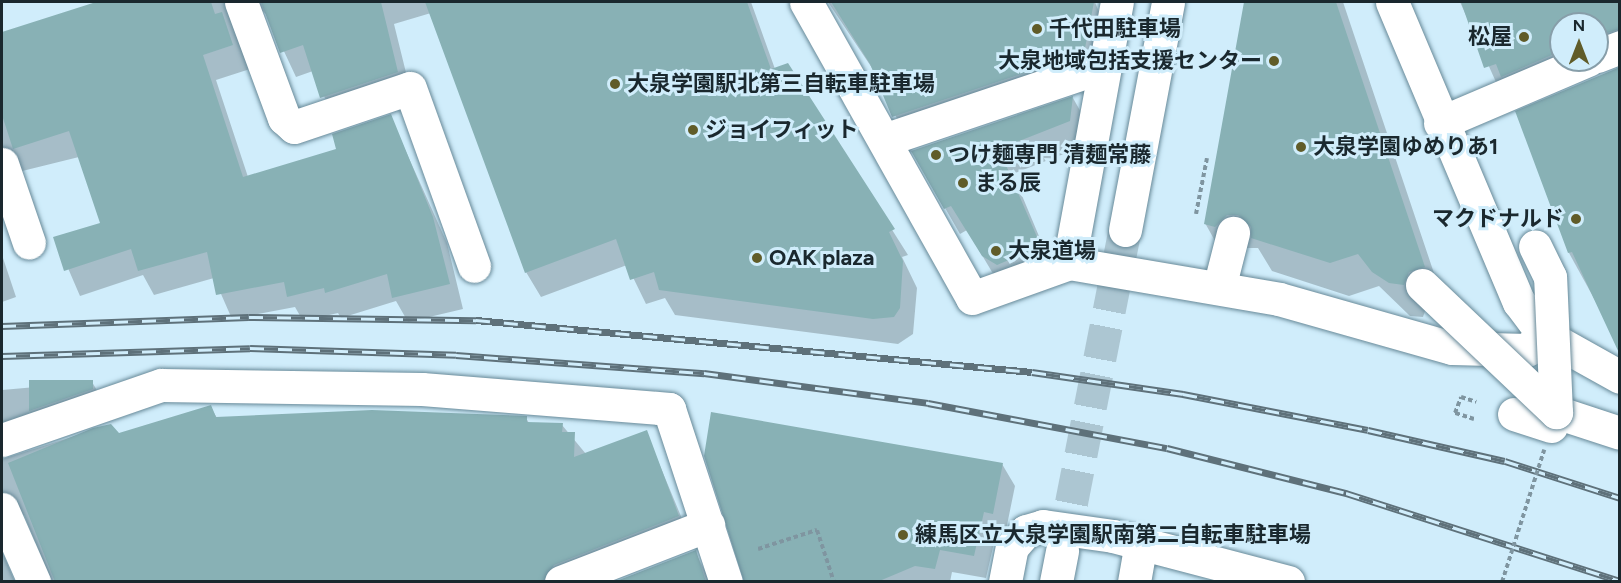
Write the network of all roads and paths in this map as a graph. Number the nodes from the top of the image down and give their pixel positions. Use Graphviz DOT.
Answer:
graph roads {
  1 [pos="241,2"];
  2 [pos="806,2"];
  3 [pos="1117,2"];
  4 [pos="1168,2"];
  5 [pos="1392,2"];
  6 [pos="1104,66"];
  7 [pos="1560,72"];
  8 [pos="1440,123"];
  9 [pos="887,139"];
  10 [pos="1207,158"];
  11 [pos="2,164"];
  12 [pos="1194,220"];
  13 [pos="1125,230"];
  14 [pos="1233,233"];
  15 [pos="29,243"];
  16 [pos="1535,246"];
  17 [pos="1069,263"];
  18 [pos="474,266"];
  19 [pos="1422,285"];
  20 [pos="1219,288"];
  21 [pos="1544,334"];
  22 [pos="1620,378"];
  23 [pos="1514,414"];
  24 [pos="1554,419"];
  25 [pos="1620,433"];
  26 [pos="2,440"];
  27 [pos="2,509"];
  28 [pos="708,525"];
  29 [pos="1141,543"];
  30 [pos="723,571"];
  31 [pos="34,582"];
  32 [pos="561,582"];
  33 [pos="834,582"];
  34 [pos="916,582"];
  35 [pos="922,582"];
  36 [pos="1005,582"];
  37 [pos="1134,582"];
  38 [pos="1288,582"];
  39 [pos="1502,582"];
  1 -- 18 [label="street"];
  2 -- 9 [label="street"];
  3 -- 6 [label="street"];
  4 -- 13 [label="street"];
  5 -- 8 [label="street"];
  6 -- 9 [label="street"];
  6 -- 17 [label="street"];
  7 -- 8 [label="street"];
  8 -- 21 [label="street"];
  9 -- 17 [label="street"];
  10 -- 12 [label="path"];
  11 -- 15 [label="street"];
  14 -- 20 [label="street"];
  16 -- 24 [label="street, bridge"];
  17 -- 20 [label="street"];
  19 -- 24 [label="street, bridge"];
  20 -- 21 [label="street"];
  21 -- 22 [label="street"];
  23 -- 24 [label="street"];
  24 -- 25 [label="street"];
  24 -- 39 [label="path, bridge"];
  26 -- 28 [label="street"];
  27 -- 31 [label="street"];
  28 -- 30 [label="street"];
  28 -- 32 [label="street"];
  29 -- 36 [label="street"];
  29 -- 37 [label="street"];
  29 -- 38 [label="street"];
  30 -- 33 [label="path"];
  34 -- 35 [label="path"];
}
